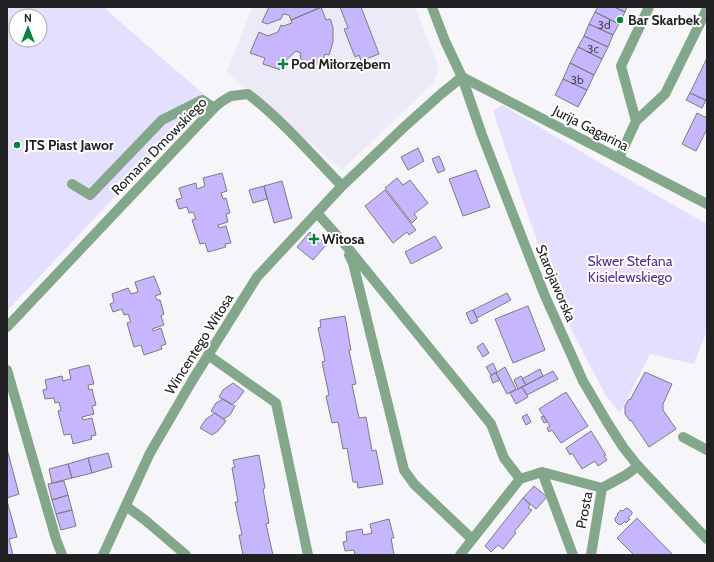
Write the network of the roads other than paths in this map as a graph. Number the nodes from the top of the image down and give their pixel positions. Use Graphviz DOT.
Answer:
graph roads {
  1 [pos="432,7"];
  2 [pos="649,7"];
  3 [pos="707,9"];
  4 [pos="462,77"];
  5 [pos="214,108"];
  6 [pos="636,121"];
  7 [pos="619,158"];
  8 [pos="72,184"];
  9 [pos="342,186"];
  10 [pos="706,199"];
  11 [pos="317,213"];
  12 [pos="343,242"];
  13 [pos="7,327"];
  14 [pos="208,355"];
  15 [pos="7,370"];
  16 [pos="683,437"];
  17 [pos="707,450"];
  18 [pos="638,466"];
  19 [pos="542,472"];
  20 [pos="520,479"];
  21 [pos="602,488"];
  22 [pos="126,506"];
  23 [pos="472,539"];
  24 [pos="707,540"];
  25 [pos="62,555"];
  26 [pos="103,555"];
  27 [pos="186,555"];
  28 [pos="308,555"];
  29 [pos="460,555"];
  30 [pos="573,555"];
  31 [pos="591,555"];
  1 -- 4 [label="street, Starojaworska"];
  2 -- 6 [label="street"];
  3 -- 6 [label="street"];
  4 -- 7 [label="street, Jurija Gagarina"];
  4 -- 9 [label="street, Wincentego Witosa"];
  4 -- 18 [label="street, Starojaworska"];
  5 -- 8 [label="street"];
  5 -- 9 [label="street, Romana Dmowskiego"];
  5 -- 13 [label="street, Romana Dmowskiego"];
  6 -- 7 [label="street"];
  7 -- 10 [label="street, Jurija Gagarina"];
  9 -- 11 [label="street, Wincentego Witosa"];
  11 -- 12 [label="street"];
  11 -- 14 [label="street, Wincentego Witosa"];
  12 -- 20 [label="street"];
  12 -- 23 [label="street"];
  14 -- 22 [label="street, Wincentego Witosa"];
  14 -- 28 [label="street"];
  15 -- 25 [label="street"];
  16 -- 17 [label="street"];
  18 -- 21 [label="street, Prosta"];
  18 -- 24 [label="street, Starojaworska"];
  19 -- 20 [label="street"];
  19 -- 21 [label="street"];
  19 -- 30 [label="street"];
  20 -- 23 [label="street"];
  21 -- 31 [label="street, Prosta"];
  22 -- 26 [label="street, Wincentego Witosa"];
  22 -- 27 [label="street"];
  23 -- 29 [label="street"];
}
